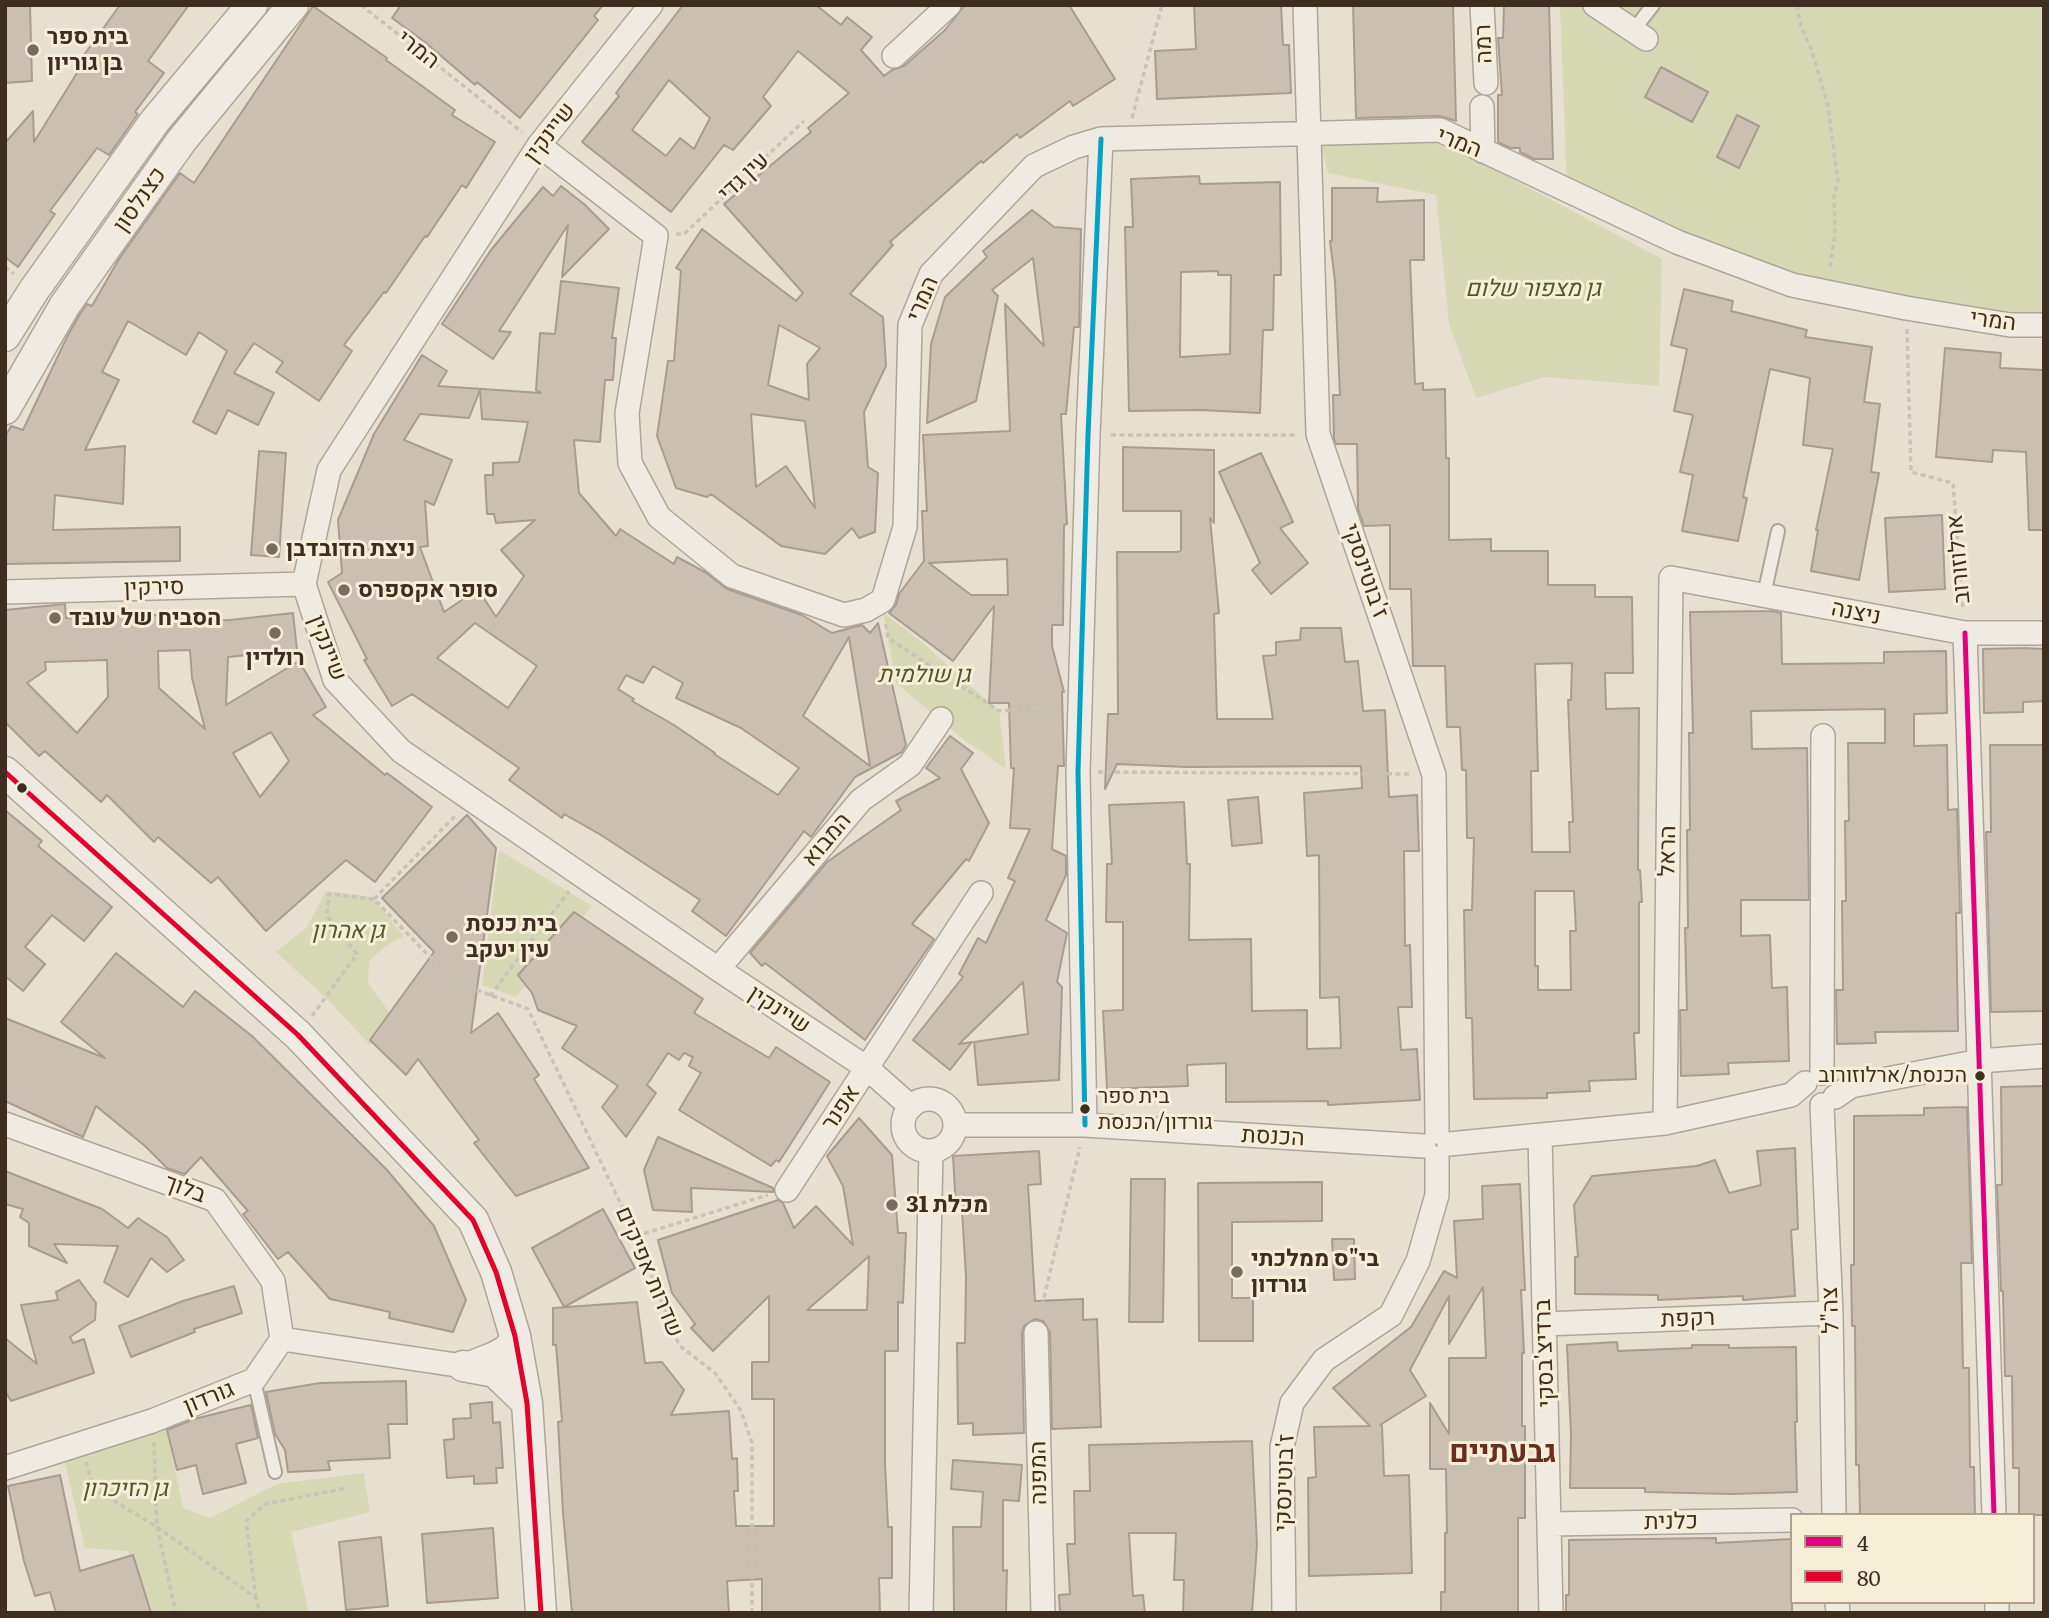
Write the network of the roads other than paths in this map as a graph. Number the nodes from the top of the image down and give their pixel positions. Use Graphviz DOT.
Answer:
graph roads {
  1 [pos="252,5"];
  2 [pos="293,5"];
  3 [pos="652,5"];
  4 [pos="949,5"];
  5 [pos="1305,5"];
  6 [pos="1482,5"];
  7 [pos="1595,5"];
  8 [pos="1653,5"];
  9 [pos="1639,35"];
  10 [pos="894,56"];
  11 [pos="1486,83"];
  12 [pos="1482,107"];
  13 [pos="1308,134"];
  14 [pos="1101,139"];
  15 [pos="538,145"];
  16 [pos="1483,151"];
  17 [pos="2044,325"];
  18 [pos="5,336"];
  19 [pos="5,409"];
  20 [pos="1778,531"];
  21 [pos="1671,578"];
  22 [pos="304,584"];
  23 [pos="5,592"];
  24 [pos="1764,596"];
  25 [pos="1965,633"];
  26 [pos="2044,633"];
  27 [pos="941,719"];
  28 [pos="1823,736"];
  29 [pos="5,772"];
  30 [pos="981,893"];
  31 [pos="718,969"];
  32 [pos="2044,1056"];
  33 [pos="1980,1060"];
  34 [pos="867,1068"];
  35 [pos="1821,1090"];
  36 [pos="911,1107"];
  37 [pos="1665,1123"];
  38 [pos="5,1124"];
  39 [pos="955,1125"];
  40 [pos="1085,1125"];
  41 [pos="1540,1136"];
  42 [pos="1437,1145"];
  43 [pos="931,1152"];
  44 [pos="787,1190"];
  45 [pos="1831,1313"];
  46 [pos="1544,1324"];
  47 [pos="1036,1333"];
  48 [pos="515,1336"];
  49 [pos="282,1339"];
  50 [pos="463,1366"];
  51 [pos="254,1380"];
  52 [pos="527,1403"];
  53 [pos="5,1468"];
  54 [pos="275,1472"];
  55 [pos="1834,1513"];
  56 [pos="1994,1513"];
  57 [pos="1790,1520"];
  58 [pos="1550,1524"];
  59 [pos="541,1613"];
  60 [pos="921,1613"];
  61 [pos="1042,1613"];
  62 [pos="1284,1613"];
  63 [pos="1551,1613"];
  1 -- 18 [label="street, כצנלסון"];
  2 -- 19 [label="street, כצנלסון"];
  3 -- 15 [label="street, שיינקין"];
  4 -- 10 [label="street"];
  5 -- 13 [label="street, ז'בוטינסקי"];
  6 -- 11 [label="street, רמה"];
  7 -- 9 [label="street"];
  8 -- 9 [label="lane"];
  12 -- 16 [label="street"];
  13 -- 14 [label="street, המרי"];
  13 -- 16 [label="street, המרי"];
  13 -- 42 [label="street, ז'בוטינסקי"];
  14 -- 15 [label="street, המרי"];
  14 -- 40 [label="street"];
  15 -- 22 [label="street, שיינקין"];
  16 -- 17 [label="street, המרי"];
  20 -- 24 [label="lane"];
  21 -- 24 [label="street, ניצנה"];
  21 -- 37 [label="street, הראל"];
  22 -- 23 [label="street, סירקין"];
  22 -- 31 [label="street, שיינקין"];
  24 -- 25 [label="street, ניצנה"];
  25 -- 26 [label="street, ניצנה"];
  25 -- 33 [label="street, ארלוזורוב"];
  27 -- 31 [label="street, המבוא"];
  28 -- 35 [label="street, צה\"ל"];
  29 -- 48 [label="street"];
  30 -- 34 [label="street, אפנר"];
  31 -- 34 [label="street, שיינקין"];
  32 -- 33 [label="street, הכנסת"];
  33 -- 35 [label="street, הכנסת"];
  33 -- 56 [label="street, ארלוזורוב"];
  34 -- 36 [label="street, שיינקין"];
  34 -- 44 [label="street, אפנר"];
  35 -- 37 [label="street, הכנסת"];
  35 -- 45 [label="street, צה\"ל"];
  36 -- 39 [label="street"];
  36 -- 43 [label="street"];
  37 -- 41 [label="street, הכנסת"];
  38 -- 49 [label="street, בלוך"];
  39 -- 40 [label="street, הכנסת"];
  39 -- 43 [label="street"];
  40 -- 42 [label="street, הכנסת"];
  41 -- 42 [label="street, הכנסת"];
  41 -- 46 [label="street, ברדיצ'בסקי"];
  42 -- 62 [label="street, ז'בוטינסקי"];
  43 -- 60 [label="street"];
  45 -- 46 [label="street, רקפת"];
  45 -- 55 [label="street, צה\"ל"];
  46 -- 58 [label="street, ברדיצ'בסקי"];
  47 -- 61 [label="street, המפנה"];
  48 -- 50 [label="street"];
  48 -- 52 [label="street"];
  49 -- 50 [label="street"];
  49 -- 51 [label="street, גורדון"];
  50 -- 52 [label="street"];
  51 -- 53 [label="street, גורדון"];
  51 -- 54 [label="lane"];
  52 -- 59 [label="street"];
  57 -- 58 [label="street, כלנית"];
  58 -- 63 [label="street, ברדיצ'בסקי"];
}
